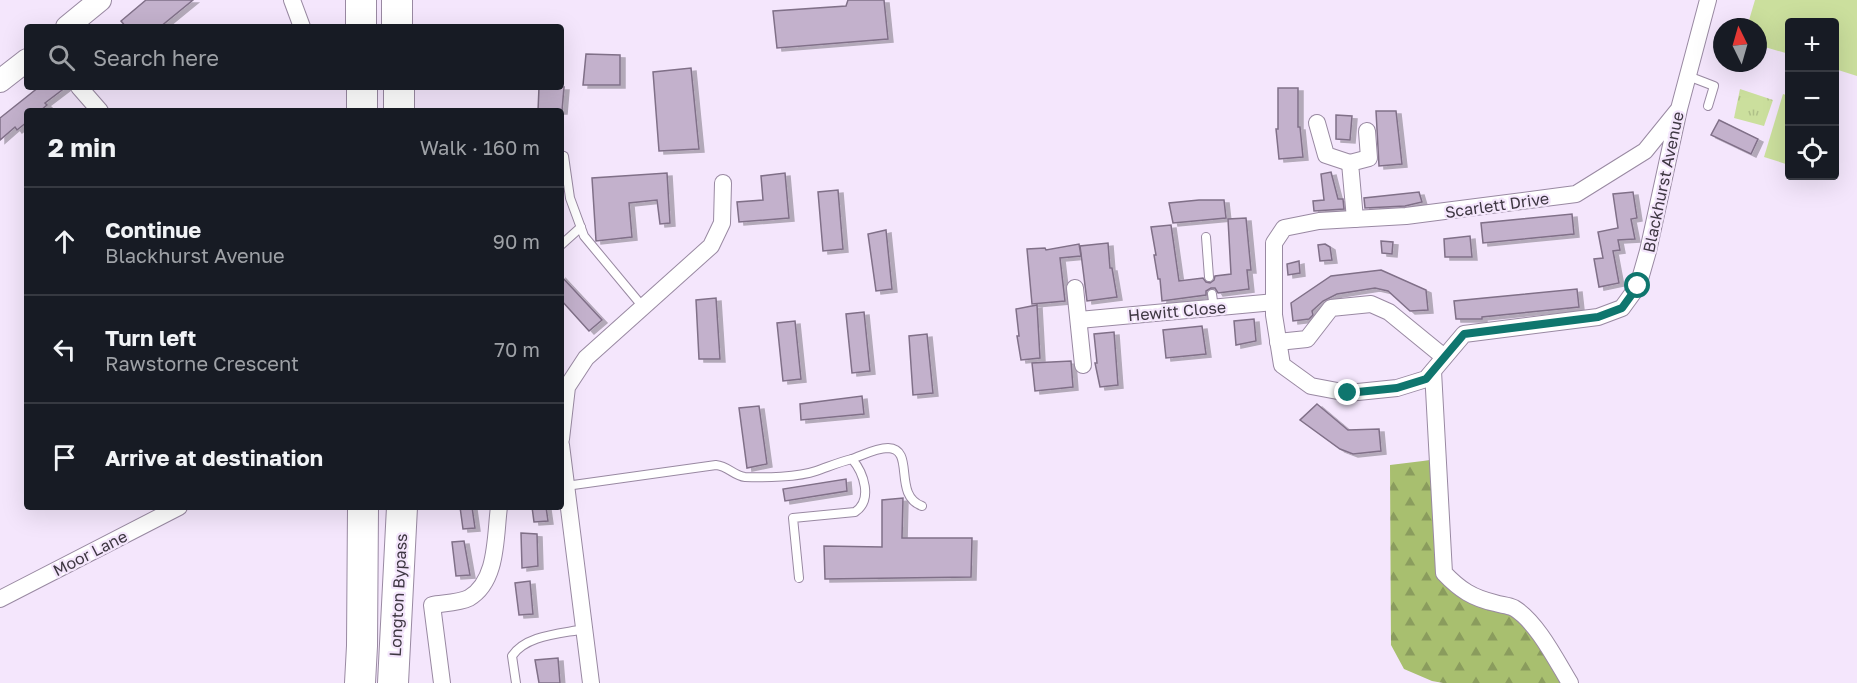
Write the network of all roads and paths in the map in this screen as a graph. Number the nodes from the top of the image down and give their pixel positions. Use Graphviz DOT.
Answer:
graph roads {
  1 [pos="100,0"];
  2 [pos="292,0"];
  3 [pos="361,0"];
  4 [pos="397,0"];
  5 [pos="1708,0"];
  6 [pos="70,24"];
  7 [pos="301,24"];
  8 [pos="362,24"];
  9 [pos="397,24"];
  10 [pos="24,62"];
  11 [pos="1688,76"];
  12 [pos="0,81"];
  13 [pos="82,90"];
  14 [pos="362,90"];
  15 [pos="399,90"];
  16 [pos="1708,106"];
  17 [pos="97,108"];
  18 [pos="362,108"];
  19 [pos="399,108"];
  20 [pos="1679,110"];
  21 [pos="1317,123"];
  22 [pos="1367,130"];
  23 [pos="564,156"];
  24 [pos="1350,163"];
  25 [pos="723,183"];
  26 [pos="1355,219"];
  27 [pos="581,227"];
  28 [pos="1206,237"];
  29 [pos="564,242"];
  30 [pos="1209,277"];
  31 [pos="1075,288"];
  32 [pos="1274,302"];
  33 [pos="643,307"];
  34 [pos="1079,320"];
  35 [pos="1278,342"];
  36 [pos="1444,357"];
  37 [pos="1083,365"];
  38 [pos="1433,371"];
  39 [pos="564,413"];
  40 [pos="852,459"];
  41 [pos="564,470"];
  42 [pos="566,486"];
  43 [pos="922,506"];
  44 [pos="173,510"];
  45 [pos="363,510"];
  46 [pos="402,510"];
  47 [pos="499,510"];
  48 [pos="799,578"];
  49 [pos="0,599"];
  50 [pos="584,629"];
  51 [pos="360,683"];
  52 [pos="393,683"];
  53 [pos="442,683"];
  54 [pos="516,683"];
  55 [pos="591,683"];
  56 [pos="1570,683"];
  1 -- 6 [label="street"];
  2 -- 7 [label="street"];
  3 -- 8 [label="highway"];
  4 -- 9 [label="highway"];
  5 -- 11 [label="street, Blackhurst Avenue"];
  10 -- 12 [label="street"];
  11 -- 16 [label="lane"];
  11 -- 20 [label="street, Blackhurst Avenue"];
  13 -- 17 [label="street"];
  14 -- 18 [label="highway"];
  15 -- 19 [label="highway"];
  20 -- 26 [label="street, Scarlett Drive"];
  20 -- 36 [label="street, Blackhurst Avenue"];
  21 -- 24 [label="street"];
  22 -- 24 [label="street"];
  23 -- 27 [label="lane"];
  24 -- 26 [label="street"];
  25 -- 33 [label="street"];
  26 -- 32 [label="street, Scarlett Drive"];
  27 -- 29 [label="lane"];
  27 -- 33 [label="lane"];
  28 -- 30 [label="lane"];
  31 -- 34 [label="street"];
  32 -- 34 [label="street, Hewitt Close"];
  32 -- 35 [label="street"];
  33 -- 39 [label="street"];
  34 -- 37 [label="street"];
  35 -- 36 [label="street"];
  35 -- 38 [label="street"];
  36 -- 38 [label="street"];
  38 -- 56 [label="street"];
  40 -- 42 [label="lane"];
  40 -- 43 [label="lane"];
  40 -- 48 [label="lane"];
  41 -- 42 [label="street"];
  42 -- 50 [label="street"];
  44 -- 49 [label="street, Moor Lane"];
  45 -- 51 [label="highway, Longton Bypass"];
  46 -- 52 [label="highway, Longton Bypass"];
  47 -- 53 [label="street"];
  50 -- 54 [label="lane"];
  50 -- 55 [label="street"];
}
